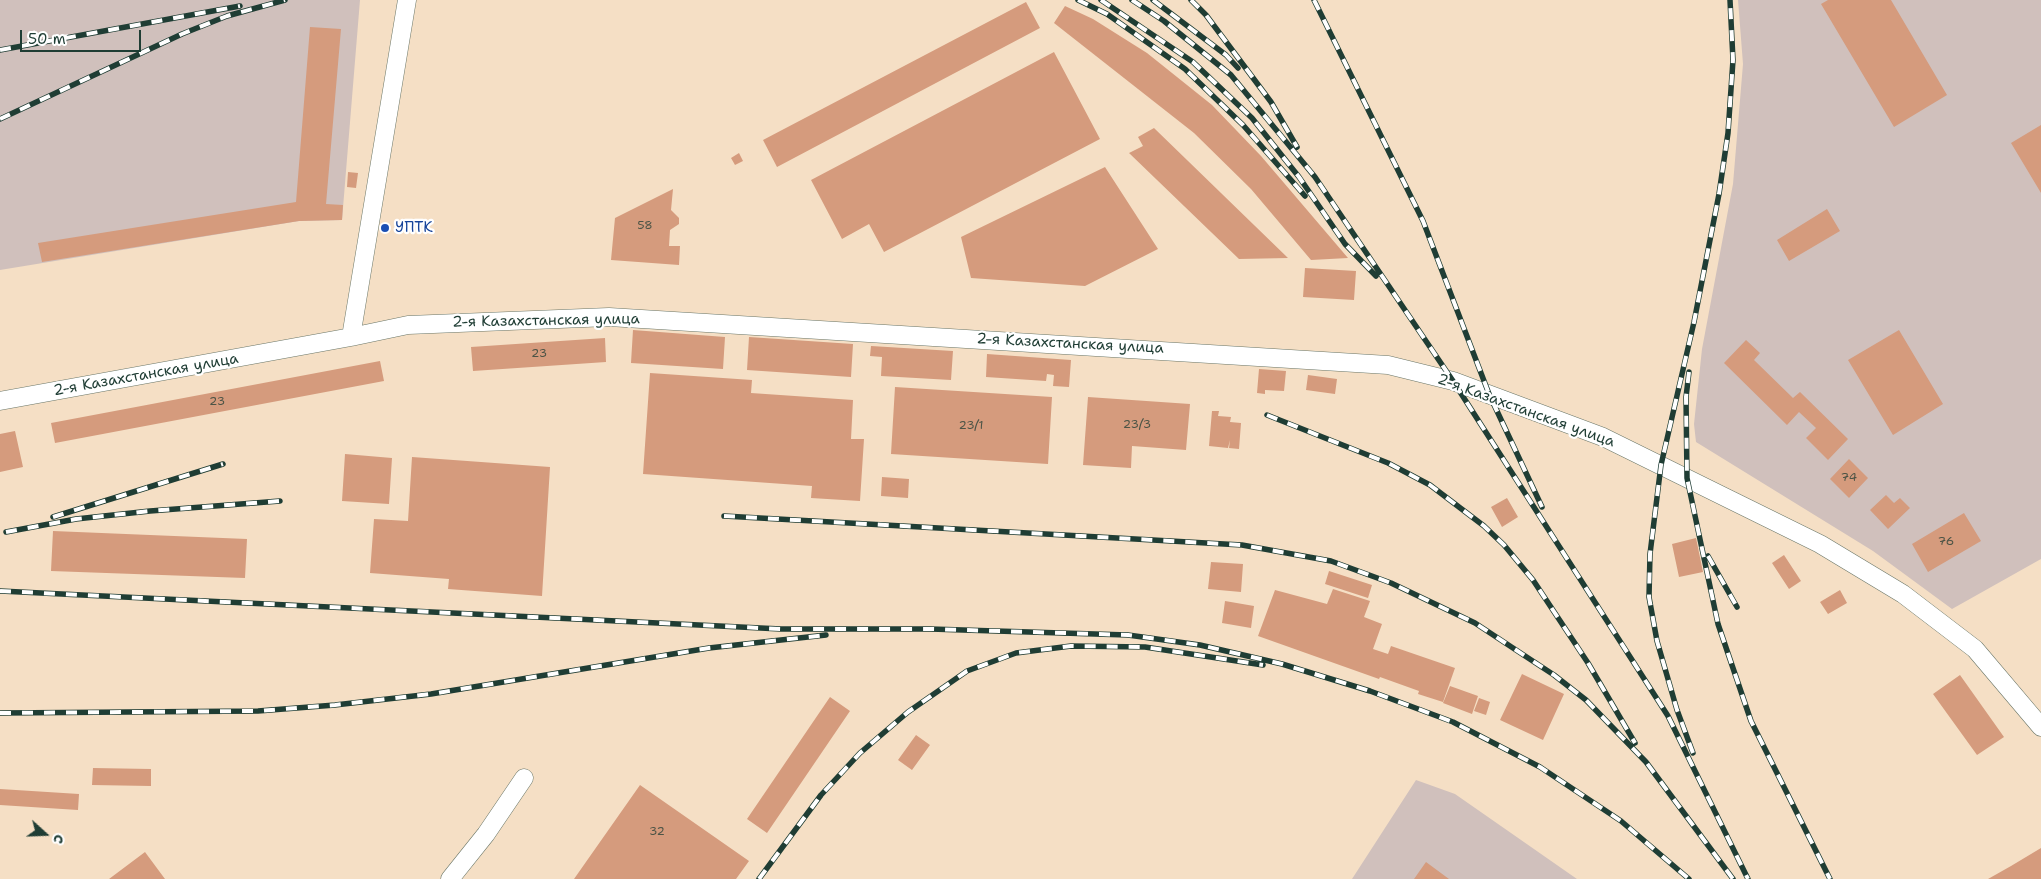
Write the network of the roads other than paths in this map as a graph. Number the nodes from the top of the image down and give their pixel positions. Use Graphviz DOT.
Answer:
graph roads {
  1 [pos="407,0"];
  2 [pos="351,337"];
  3 [pos="0,402"];
  4 [pos="2041,728"];
  5 [pos="524,778"];
  6 [pos="450,879"];
  1 -- 2 [label="street"];
  2 -- 3 [label="street, 2-я Казахстанская улица"];
  2 -- 4 [label="street, 2-я Казахстанская улица"];
  5 -- 6 [label="street"];
}
